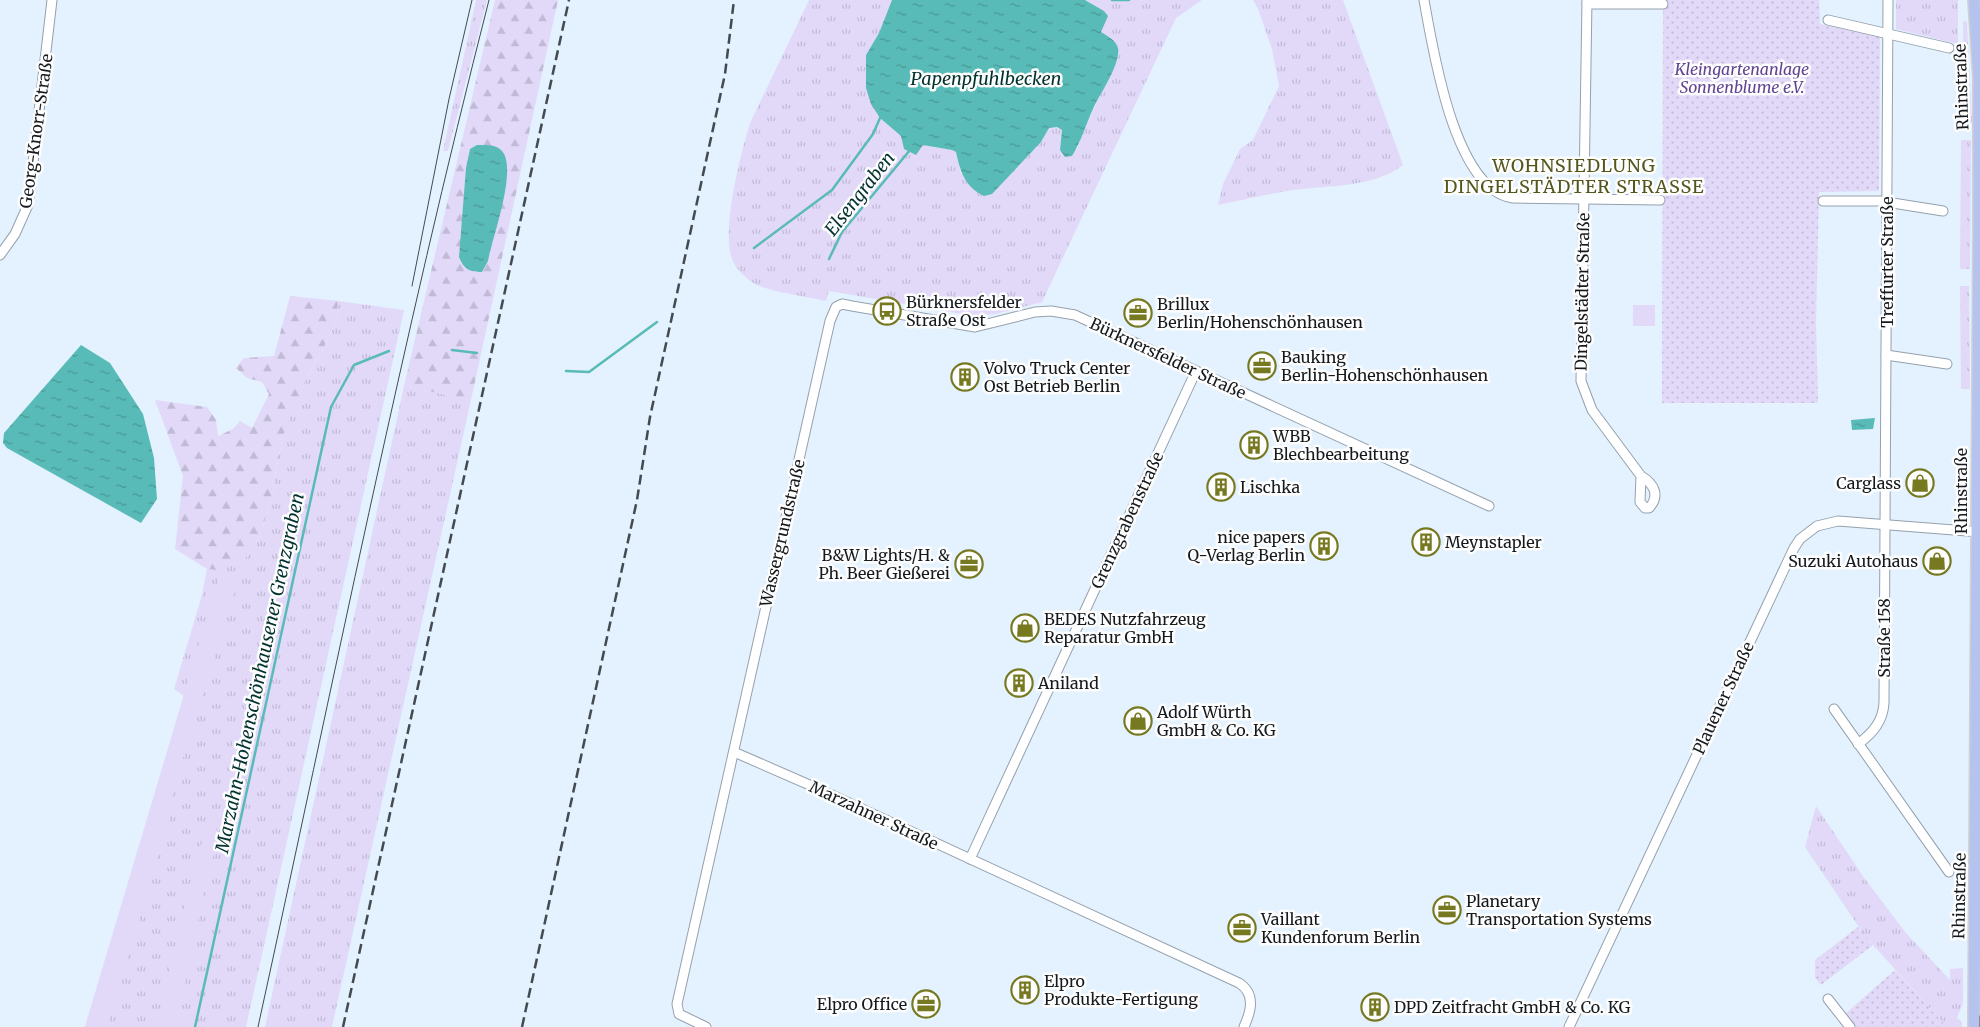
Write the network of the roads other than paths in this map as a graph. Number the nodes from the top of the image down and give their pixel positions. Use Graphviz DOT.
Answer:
graph roads {
  1 [pos="52,0"];
  2 [pos="1424,0"];
  3 [pos="1888,0"];
  4 [pos="1974,0"];
  5 [pos="1587,2"];
  6 [pos="1663,4"];
  7 [pos="1828,20"];
  8 [pos="1888,32"];
  9 [pos="1949,48"];
  10 [pos="1583,199"];
  11 [pos="1660,200"];
  12 [pos="1823,201"];
  13 [pos="1887,203"];
  14 [pos="1942,211"];
  15 [pos="0,255"];
  16 [pos="832,313"];
  17 [pos="1886,355"];
  18 [pos="1947,364"];
  19 [pos="1196,371"];
  20 [pos="1641,476"];
  21 [pos="1489,506"];
  22 [pos="1884,523"];
  23 [pos="1978,532"];
  24 [pos="1834,709"];
  25 [pos="1858,744"];
  26 [pos="734,752"];
  27 [pos="970,859"];
  28 [pos="1949,872"];
  29 [pos="1828,999"];
  30 [pos="706,1027"];
  31 [pos="1244,1027"];
  32 [pos="1569,1027"];
  33 [pos="1850,1027"];
  34 [pos="1974,1027"];
  1 -- 15 [label="street, Georg-Knorr-Straße"];
  2 -- 10 [label="street"];
  3 -- 8 [label="street, Treffurter Straße"];
  4 -- 23 [label="main road, Rhinstraße"];
  5 -- 6 [label="street"];
  5 -- 10 [label="street, Dingelstädter Straße"];
  7 -- 8 [label="street"];
  8 -- 9 [label="street"];
  8 -- 13 [label="street, Treffurter Straße"];
  10 -- 11 [label="street"];
  10 -- 20 [label="street, Dingelstädter Straße"];
  12 -- 13 [label="street"];
  13 -- 14 [label="street"];
  13 -- 17 [label="street, Treffurter Straße"];
  16 -- 19 [label="street, Bürknersfelder Straße"];
  16 -- 26 [label="street, Wassergrundstraße"];
  17 -- 18 [label="street"];
  17 -- 22 [label="street, Treffurter Straße"];
  19 -- 21 [label="street, Bürknersfelder Straße"];
  19 -- 27 [label="street, Grenzgrabenstraße"];
  22 -- 23 [label="street, Plauener Straße"];
  22 -- 25 [label="street, Straße 158"];
  22 -- 32 [label="street, Plauener Straße"];
  23 -- 34 [label="main road, Rhinstraße"];
  24 -- 25 [label="street"];
  25 -- 28 [label="street"];
  26 -- 27 [label="street, Marzahner Straße"];
  26 -- 30 [label="street"];
  27 -- 31 [label="street, Marzahner Straße"];
  29 -- 33 [label="street"];
}
